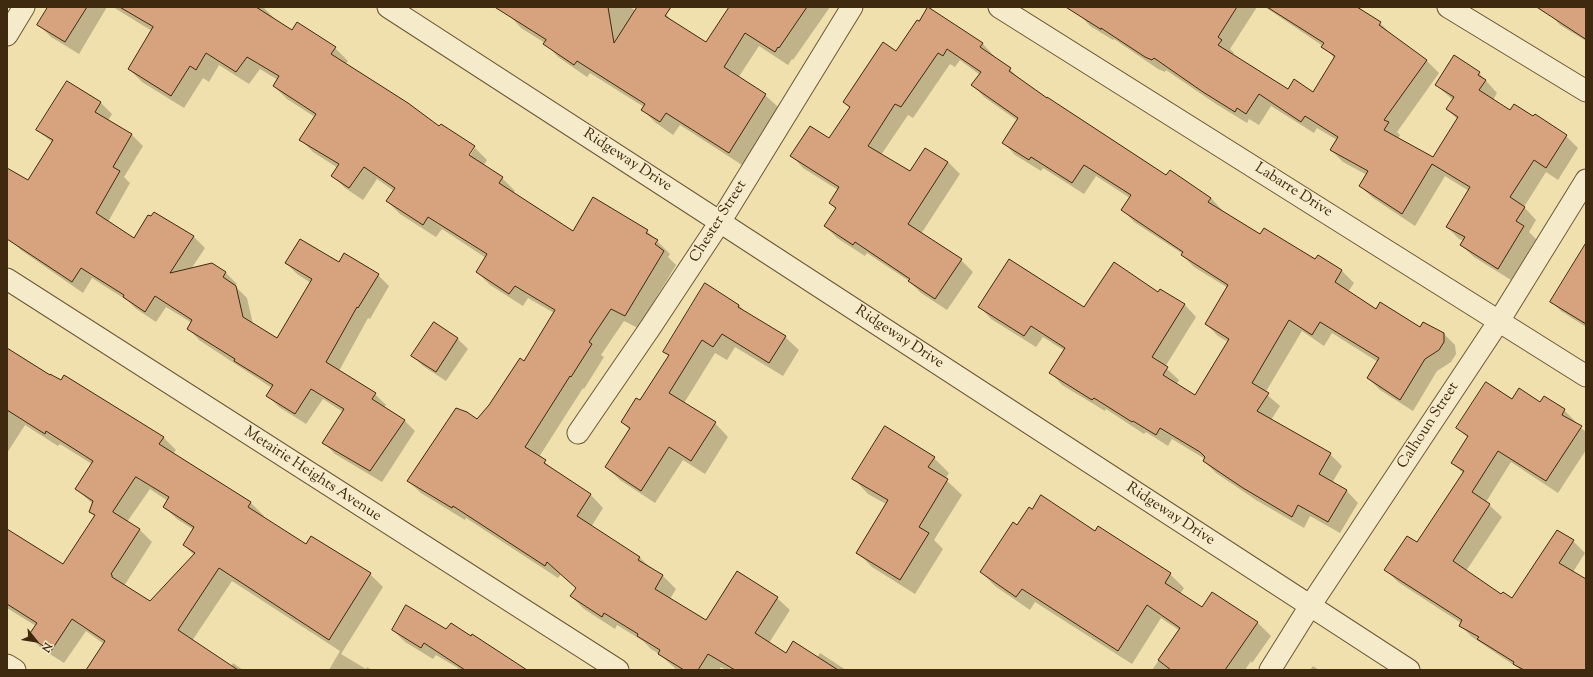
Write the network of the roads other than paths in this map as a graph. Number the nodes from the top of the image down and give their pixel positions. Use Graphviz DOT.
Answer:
graph roads {
  1 [pos="24,7"];
  2 [pos="388,7"];
  3 [pos="852,7"];
  4 [pos="999,7"];
  5 [pos="1448,7"];
  6 [pos="7,36"];
  7 [pos="1586,91"];
  8 [pos="1586,180"];
  9 [pos="720,222"];
  10 [pos="7,279"];
  11 [pos="1498,321"];
  12 [pos="1586,376"];
  13 [pos="578,433"];
  14 [pos="1310,606"];
  15 [pos="7,665"];
  16 [pos="15,670"];
  17 [pos="618,670"];
  18 [pos="1270,670"];
  19 [pos="1409,670"];
  1 -- 6 [label="street"];
  2 -- 9 [label="street, Ridgeway Drive"];
  3 -- 9 [label="street, Chester Street"];
  4 -- 11 [label="street, Labarre Drive"];
  5 -- 7 [label="street"];
  8 -- 11 [label="street, Calhoun Street"];
  9 -- 13 [label="street, Chester Street"];
  9 -- 14 [label="street, Ridgeway Drive"];
  10 -- 17 [label="street, Metairie Heights Avenue"];
  11 -- 12 [label="street, Labarre Drive"];
  11 -- 14 [label="street, Calhoun Street"];
  14 -- 18 [label="street, Calhoun Street"];
  14 -- 19 [label="street, Ridgeway Drive"];
  15 -- 16 [label="street"];
}
